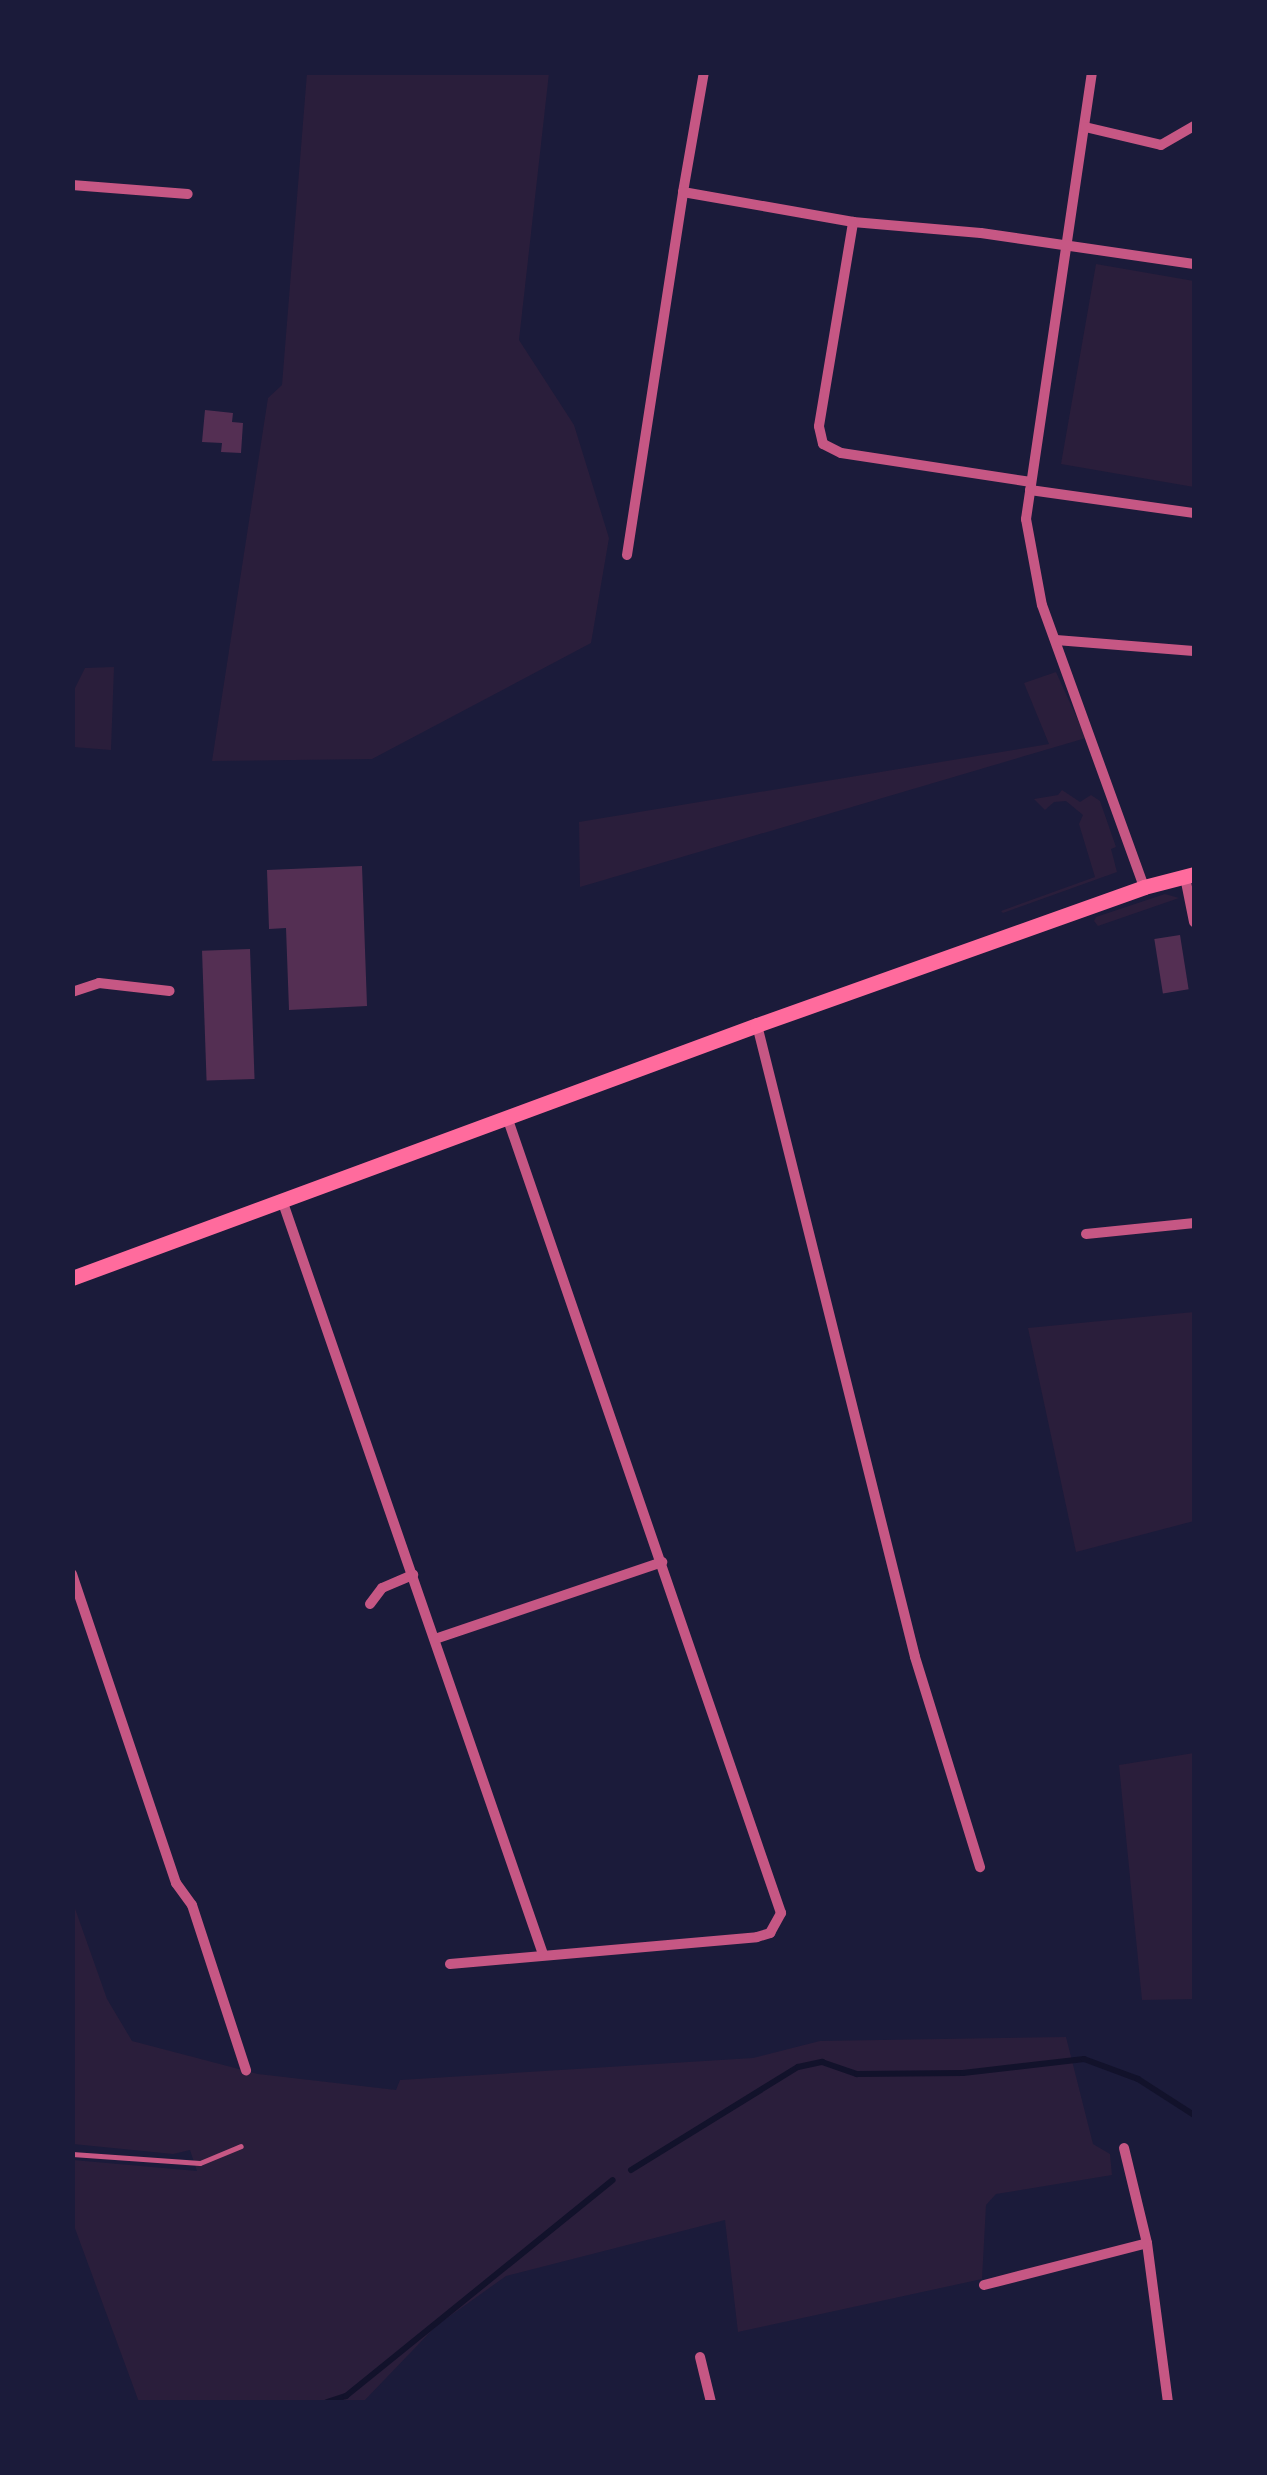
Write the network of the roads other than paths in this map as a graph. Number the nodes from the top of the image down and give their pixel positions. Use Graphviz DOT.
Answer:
graph roads {
  1 [pos="704,72"];
  2 [pos="1092,72"];
  3 [pos="1194,126"];
  4 [pos="1085,127"];
  5 [pos="72,185"];
  6 [pos="683,192"];
  7 [pos="188,194"];
  8 [pos="854,222"];
  9 [pos="1067,244"];
  10 [pos="1194,264"];
  11 [pos="1031,486"];
  12 [pos="1194,513"];
  13 [pos="627,555"];
  14 [pos="1056,640"];
  15 [pos="1194,651"];
  16 [pos="1190,875"];
  17 [pos="1144,887"];
  18 [pos="1194,922"];
  19 [pos="170,991"];
  20 [pos="72,992"];
  21 [pos="757,1025"];
  22 [pos="507,1117"];
  23 [pos="282,1200"];
  24 [pos="1194,1224"];
  25 [pos="1086,1234"];
  26 [pos="72,1278"];
  27 [pos="662,1562"];
  28 [pos="72,1574"];
  29 [pos="412,1575"];
  30 [pos="370,1604"];
  31 [pos="435,1639"];
  32 [pos="980,1867"];
  33 [pos="543,1954"];
  34 [pos="450,1964"];
  35 [pos="246,2070"];
  36 [pos="240,2146"];
  37 [pos="1124,2148"];
  38 [pos="72,2154"];
  39 [pos="1147,2244"];
  40 [pos="984,2285"];
  41 [pos="700,2357"];
  42 [pos="711,2402"];
  43 [pos="1168,2402"];
  1 -- 6 [label="street"];
  2 -- 4 [label="street"];
  3 -- 4 [label="street"];
  4 -- 9 [label="street"];
  5 -- 7 [label="street"];
  6 -- 8 [label="street"];
  6 -- 13 [label="street"];
  8 -- 9 [label="street"];
  8 -- 11 [label="street"];
  9 -- 10 [label="street"];
  9 -- 11 [label="street"];
  11 -- 12 [label="street"];
  11 -- 14 [label="street"];
  14 -- 15 [label="street"];
  14 -- 17 [label="street"];
  16 -- 17 [label="main road"];
  16 -- 18 [label="street"];
  17 -- 21 [label="main road"];
  19 -- 20 [label="street"];
  21 -- 22 [label="main road"];
  21 -- 32 [label="street"];
  22 -- 23 [label="main road"];
  22 -- 27 [label="street"];
  23 -- 26 [label="main road"];
  23 -- 29 [label="street"];
  24 -- 25 [label="street"];
  27 -- 31 [label="street"];
  27 -- 33 [label="street"];
  28 -- 35 [label="street"];
  29 -- 30 [label="street"];
  29 -- 31 [label="street"];
  31 -- 33 [label="street"];
  33 -- 34 [label="street"];
  36 -- 38 [label="lane"];
  37 -- 39 [label="street"];
  39 -- 40 [label="street"];
  39 -- 43 [label="street"];
  41 -- 42 [label="street"];
}
